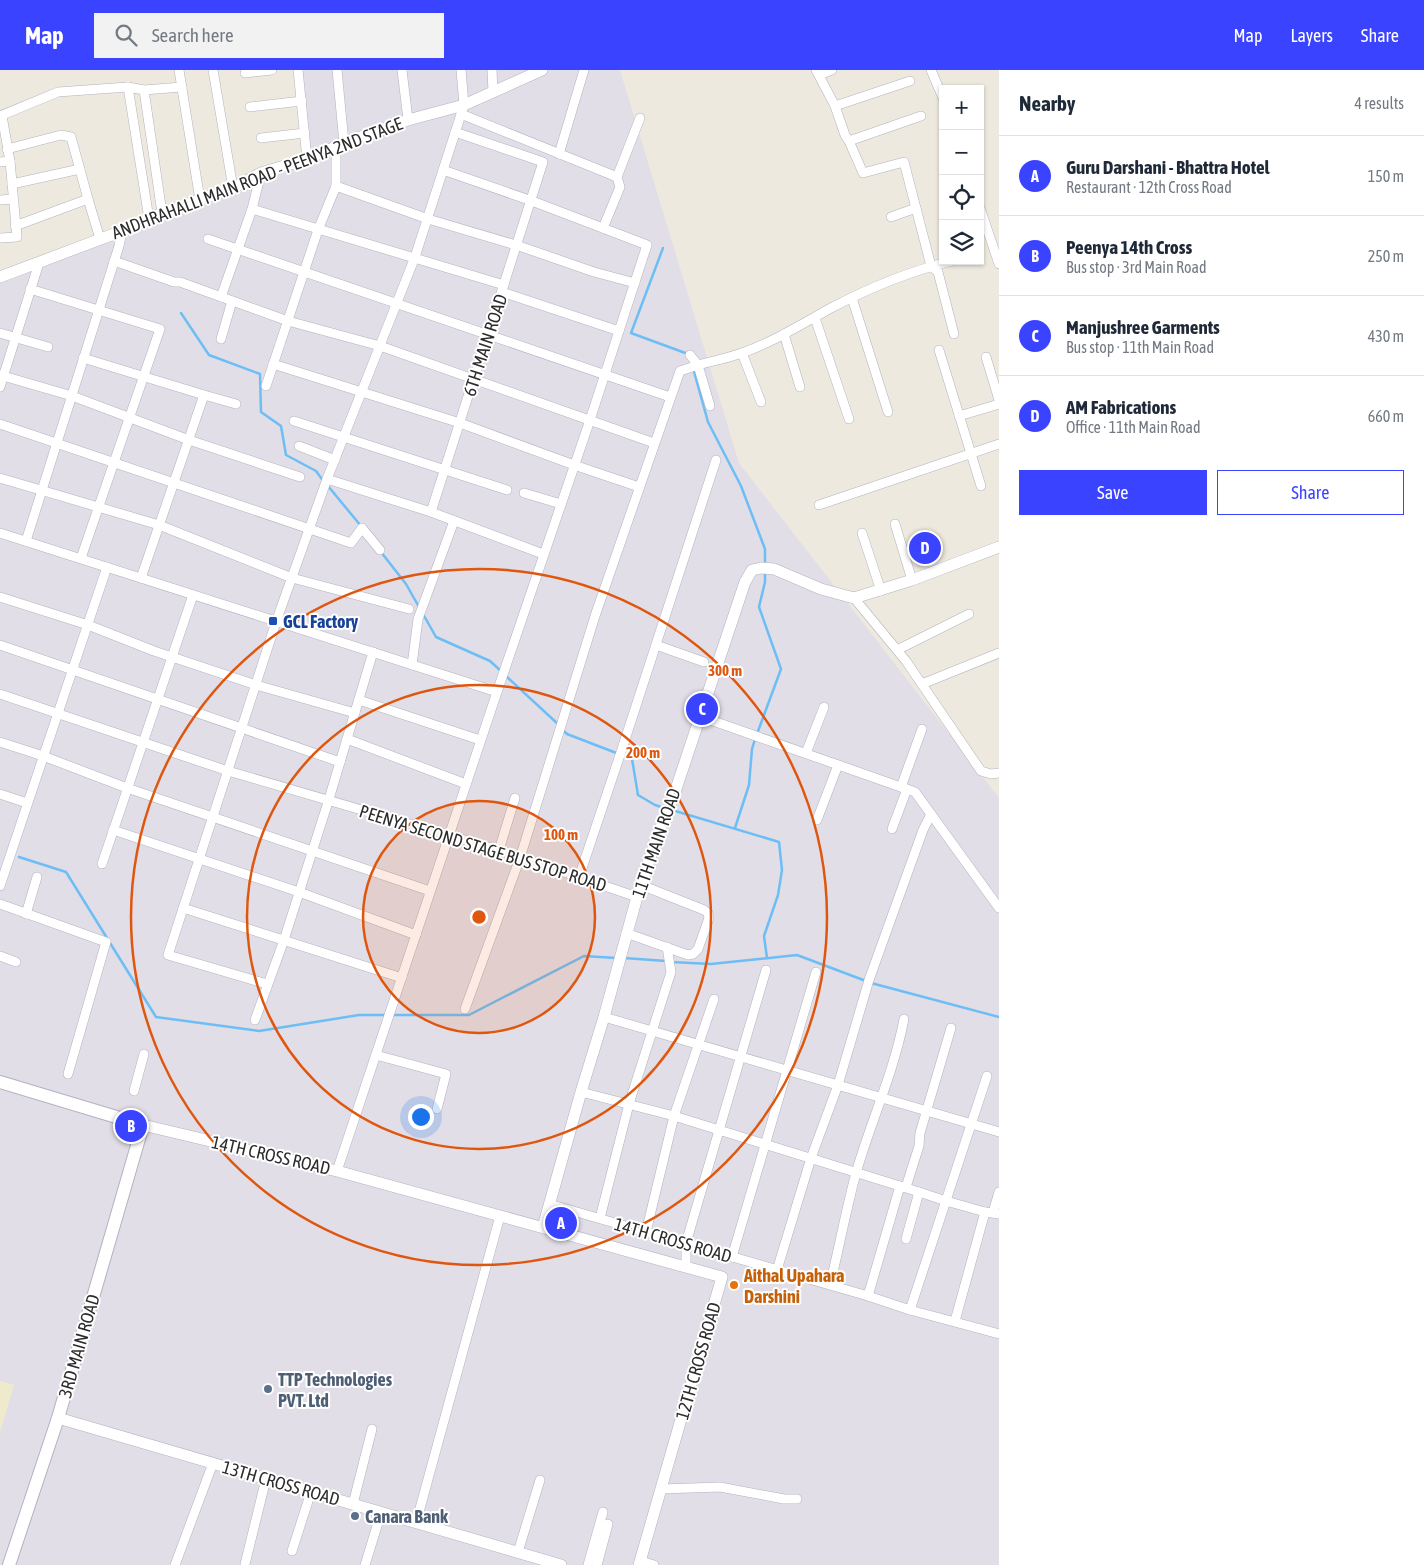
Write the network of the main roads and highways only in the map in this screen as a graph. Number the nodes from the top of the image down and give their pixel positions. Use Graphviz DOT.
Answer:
graph roads {
  1 [pos="0,1082"];
  2 [pos="9,1565"];
  1 -- 2 [label="main road, 3RD MAIN ROAD"];
}
